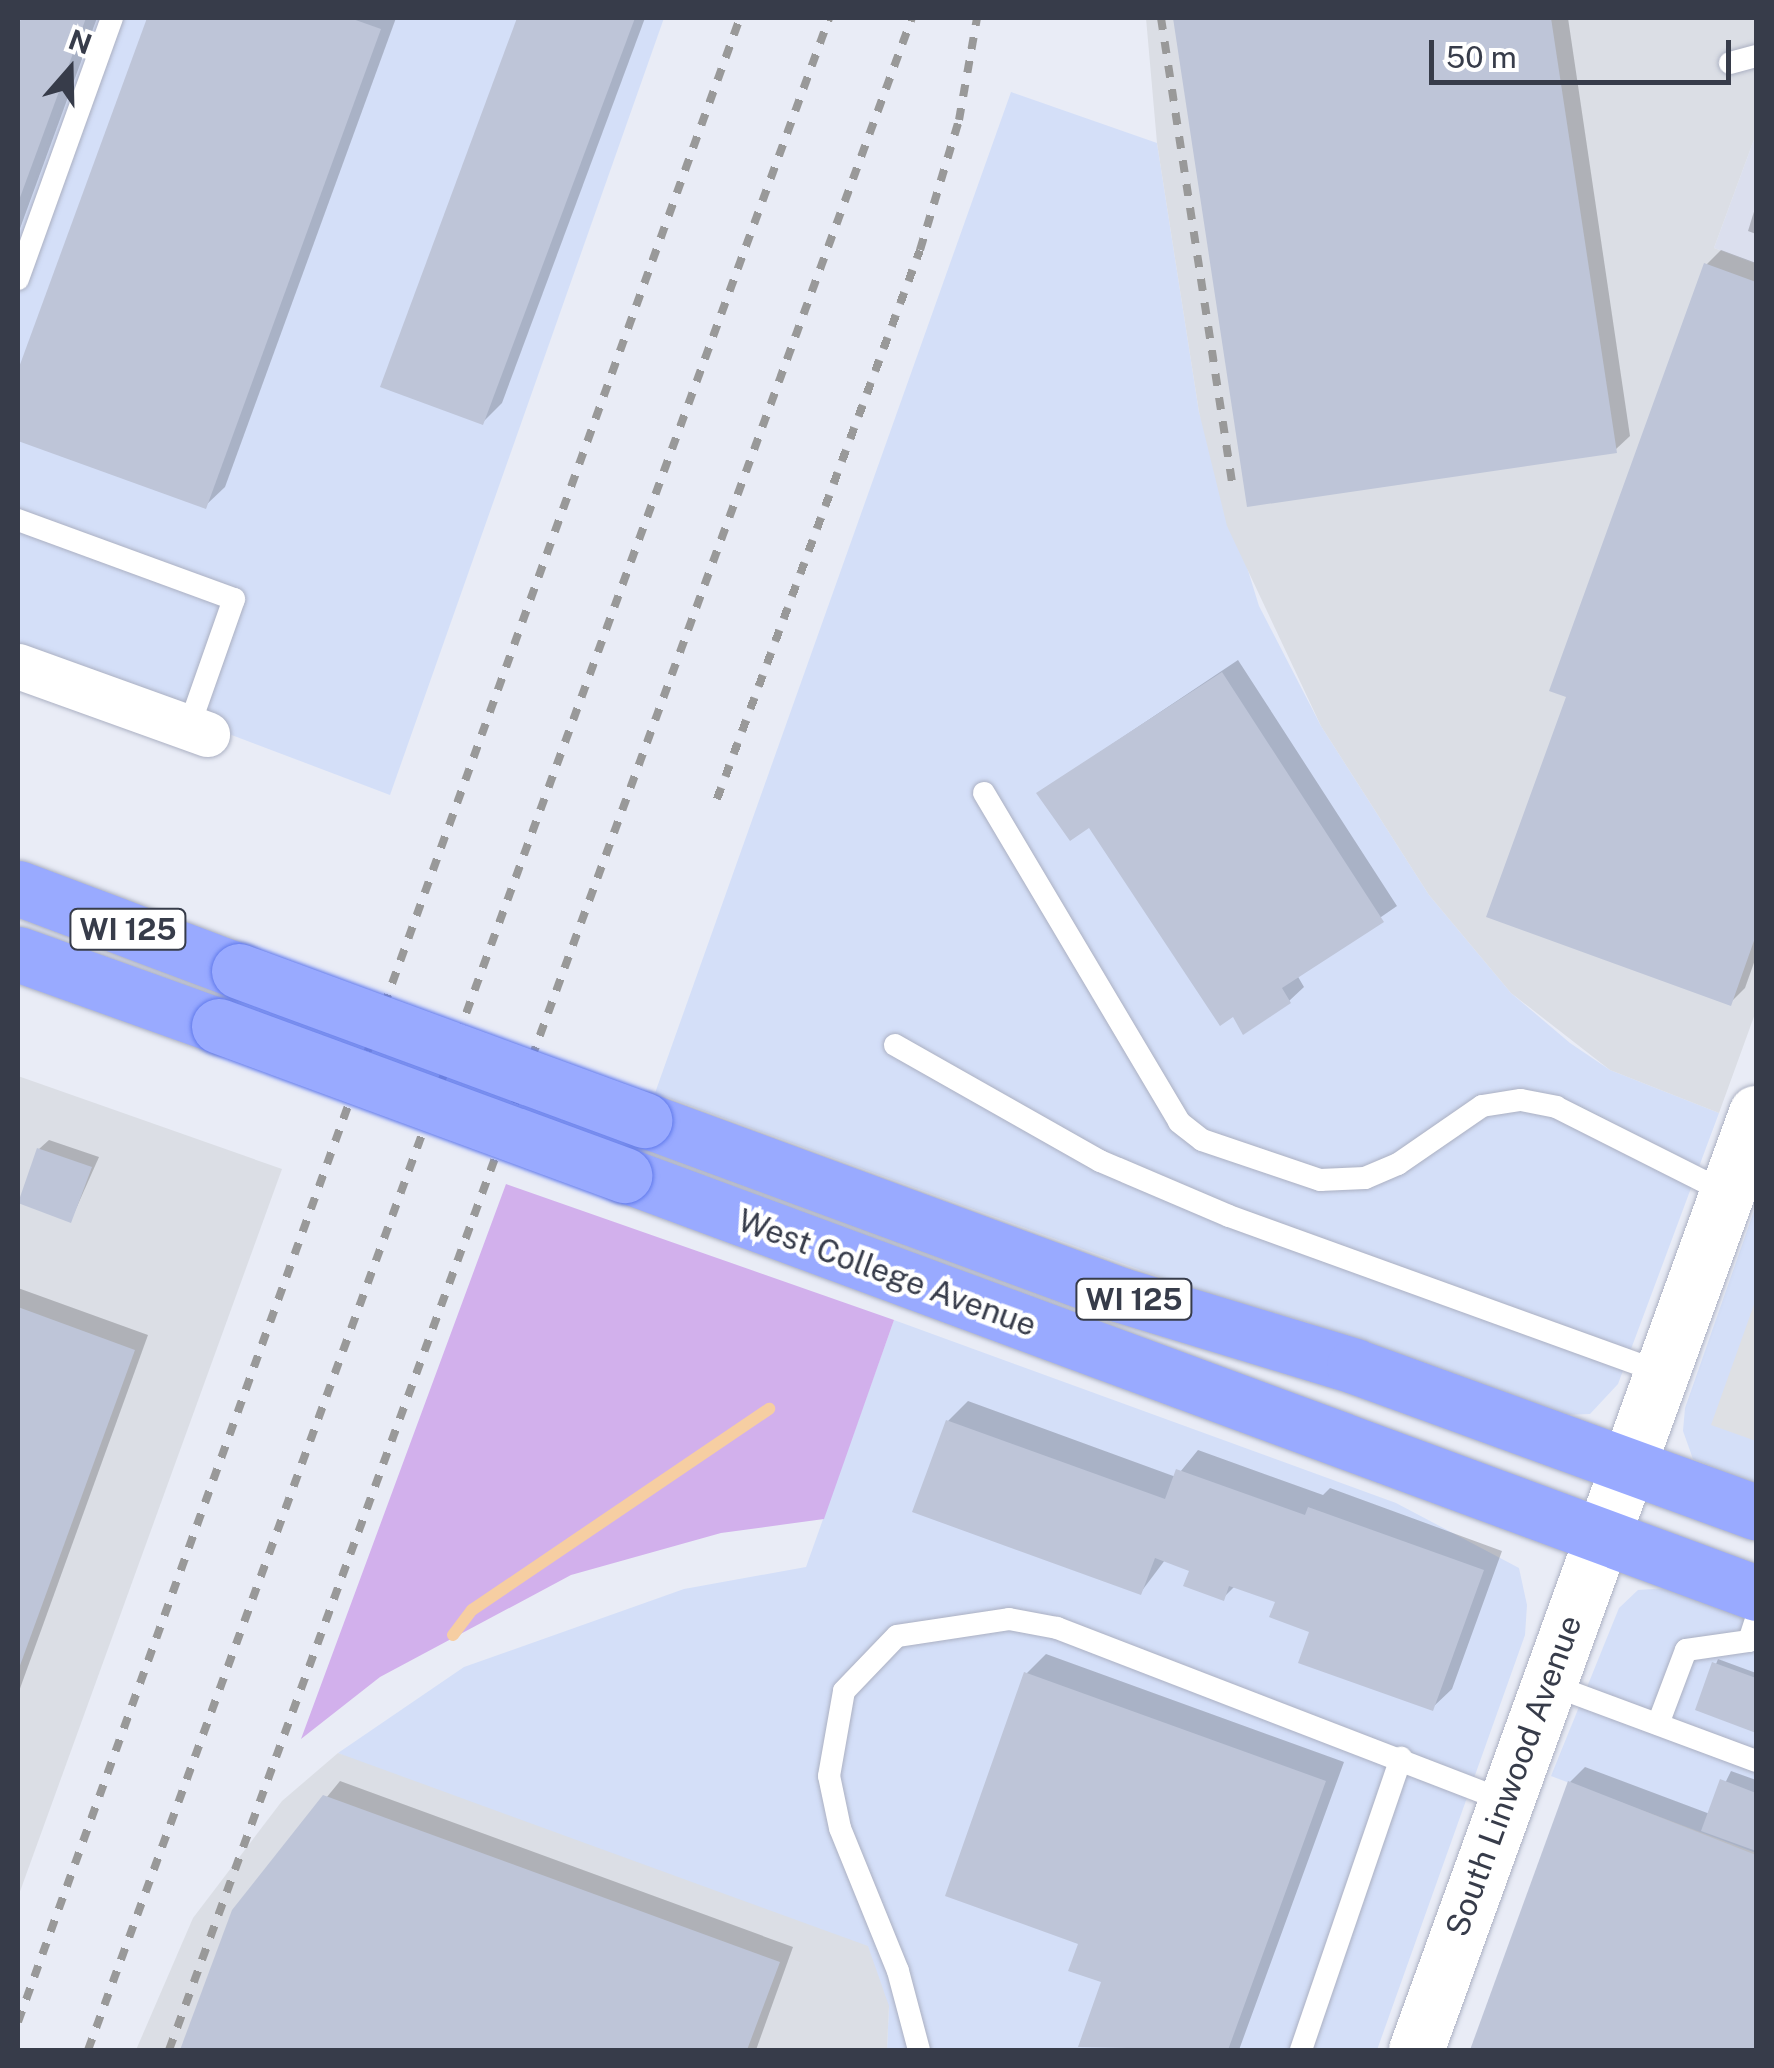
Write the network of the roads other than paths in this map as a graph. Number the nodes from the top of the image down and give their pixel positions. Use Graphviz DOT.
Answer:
graph roads {
  1 [pos="112,18"];
  2 [pos="1756,56"];
  3 [pos="1730,63"];
  4 [pos="18,279"];
  5 [pos="18,520"];
  6 [pos="18,666"];
  7 [pos="198,730"];
  8 [pos="984,793"];
  9 [pos="18,888"];
  10 [pos="18,954"];
  11 [pos="895,1045"];
  12 [pos="1756,1114"];
  13 [pos="1727,1193"];
  14 [pos="1660,1372"];
  15 [pos="1612,1500"];
  16 [pos="1756,1512"];
  17 [pos="1756,1594"];
  18 [pos="1756,1620"];
  19 [pos="1547,1683"];
  20 [pos="1658,1724"];
  21 [pos="1401,1758"];
  22 [pos="1756,1761"];
  23 [pos="1505,1802"];
  24 [pos="920,2050"];
  25 [pos="1301,2050"];
  26 [pos="1416,2050"];
  1 -- 4 [label="lane"];
  2 -- 3 [label="lane"];
  5 -- 7 [label="lane"];
  6 -- 7 [label="street"];
  8 -- 13 [label="lane"];
  9 -- 15 [label="main road, West College Avenue / WI 125, bridge"];
  10 -- 15 [label="main road, West College Avenue / WI 125, bridge"];
  11 -- 14 [label="lane"];
  12 -- 13 [label="street, South Linwood Avenue"];
  13 -- 14 [label="street, South Linwood Avenue"];
  14 -- 15 [label="street, South Linwood Avenue"];
  15 -- 16 [label="main road, West College Avenue / WI 125"];
  15 -- 17 [label="main road, West College Avenue / WI 125"];
  15 -- 19 [label="street, South Linwood Avenue"];
  18 -- 20 [label="lane"];
  19 -- 20 [label="lane"];
  19 -- 23 [label="street, South Linwood Avenue"];
  20 -- 22 [label="lane"];
  21 -- 23 [label="lane"];
  21 -- 24 [label="lane"];
  21 -- 25 [label="lane"];
  23 -- 26 [label="street, South Linwood Avenue"];
}
